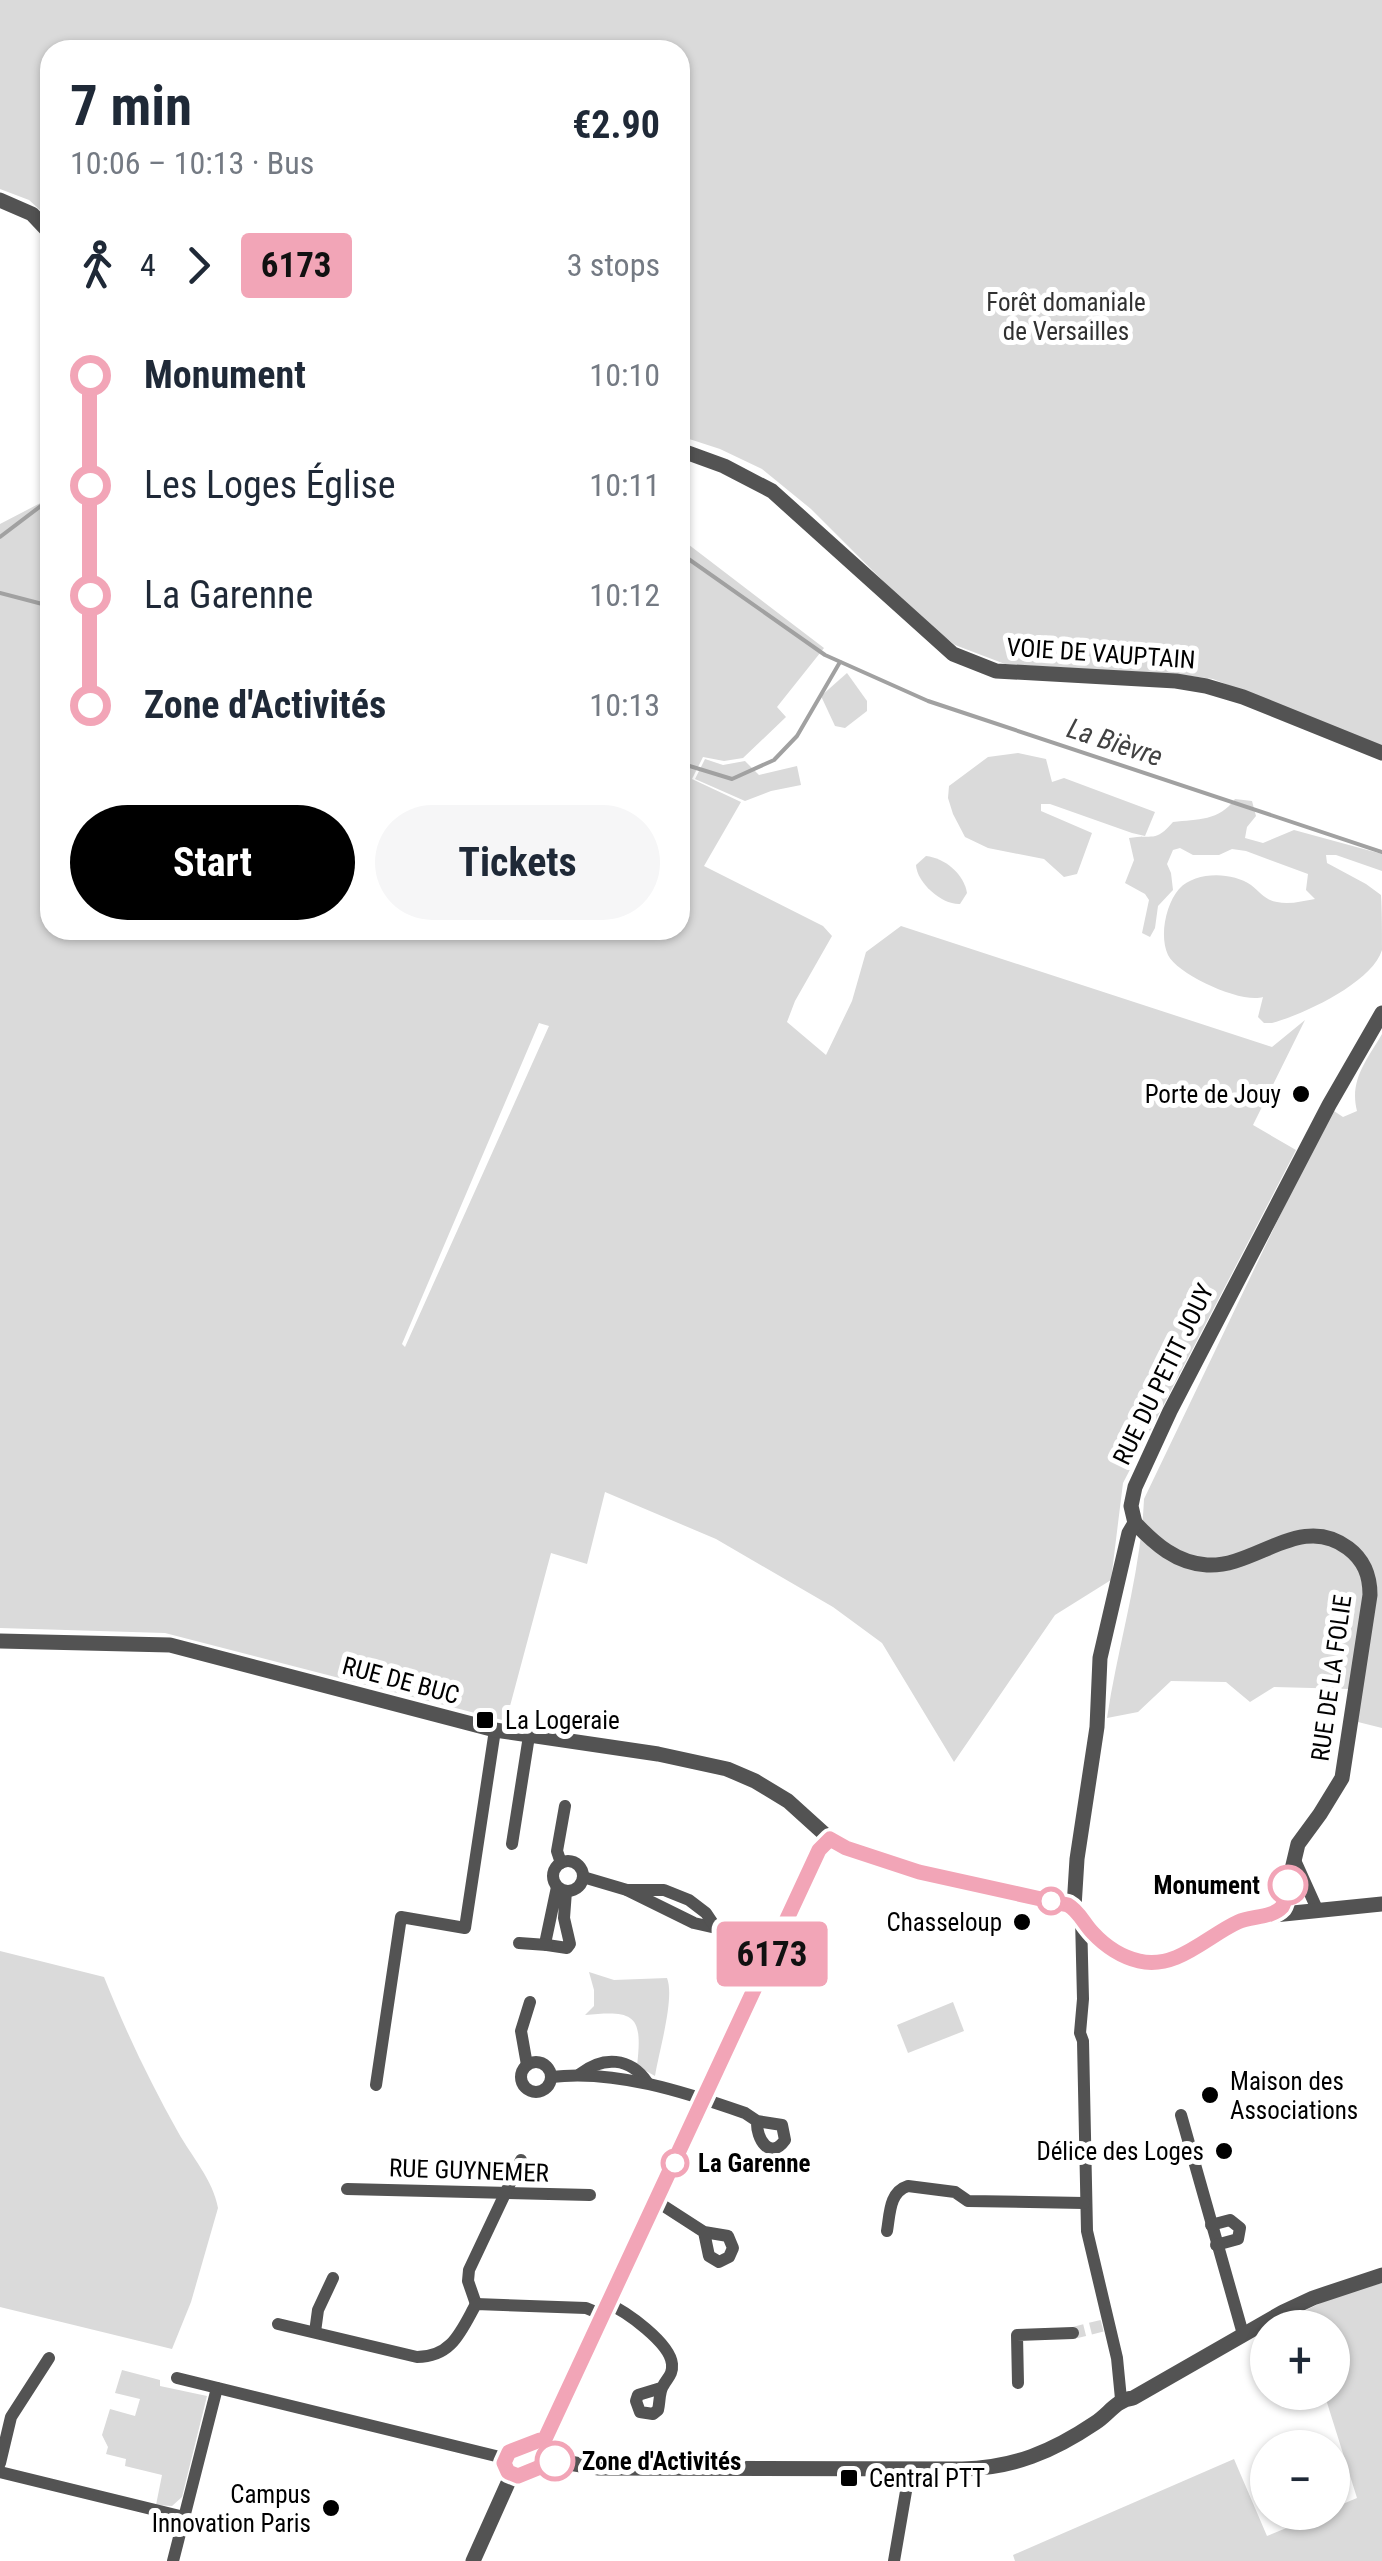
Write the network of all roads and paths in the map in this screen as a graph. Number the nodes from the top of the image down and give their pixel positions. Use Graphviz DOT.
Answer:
graph roads {
  1 [pos="0,200"];
  2 [pos="40,222"];
  3 [pos="690,454"];
  4 [pos="1382,753"];
  5 [pos="1382,1012"];
  6 [pos="1135,1523"];
  7 [pos="0,1641"];
  8 [pos="495,1730"];
  9 [pos="530,1736"];
  10 [pos="566,1806"];
  11 [pos="830,1839"];
  12 [pos="512,1844"];
  13 [pos="1293,1856"];
  14 [pos="561,1863"];
  15 [pos="582,1877"];
  16 [pos="562,1889"];
  17 [pos="1382,1904"];
  18 [pos="1318,1909"];
  19 [pos="1078,1912"];
  20 [pos="1269,1914"];
  21 [pos="519,1944"];
  22 [pos="547,1945"];
  23 [pos="767,1964"];
  24 [pos="530,2002"];
  25 [pos="527,2065"];
  26 [pos="551,2077"];
  27 [pos="376,2085"];
  28 [pos="704,2100"];
  29 [pos="1180,2115"];
  30 [pos="757,2121"];
  31 [pos="522,2160"];
  32 [pos="346,2188"];
  33 [pos="506,2194"];
  34 [pos="590,2195"];
  35 [pos="656,2202"];
  36 [pos="1084,2203"];
  37 [pos="1210,2225"];
  38 [pos="704,2232"];
  39 [pos="887,2232"];
  40 [pos="1216,2245"];
  41 [pos="1382,2276"];
  42 [pos="334,2278"];
  43 [pos="476,2304"];
  44 [pos="605,2310"];
  45 [pos="278,2324"];
  46 [pos="315,2332"];
  47 [pos="1073,2333"];
  48 [pos="1243,2334"];
  49 [pos="49,2358"];
  50 [pos="177,2378"];
  51 [pos="1018,2384"];
  52 [pos="217,2388"];
  53 [pos="661,2388"];
  54 [pos="1121,2400"];
  55 [pos="544,2441"];
  56 [pos="504,2458"];
  57 [pos="551,2460"];
  58 [pos="0,2462"];
  59 [pos="910,2468"];
  60 [pos="0,2472"];
  61 [pos="512,2474"];
  62 [pos="184,2517"];
  63 [pos="172,2561"];
  64 [pos="473,2561"];
  65 [pos="894,2561"];
  1 -- 2 [label="street"];
  3 -- 4 [label="street, VOIE DE VAUPTAIN"];
  5 -- 6 [label="street, RUE DU PETIT JOUY"];
  6 -- 13 [label="street, RUE DE LA FOLIE"];
  6 -- 19 [label="street, RUE DU PETIT JOUY"];
  7 -- 8 [label="street, RUE DE BUC"];
  8 -- 9 [label="street, RUE DE BUC"];
  8 -- 27 [label="street"];
  9 -- 11 [label="street, RUE DE BUC"];
  9 -- 12 [label="street"];
  10 -- 14 [label="street"];
  11 -- 19 [label="street, RUE DE BUC"];
  11 -- 23 [label="street"];
  13 -- 18 [label="street"];
  13 -- 20 [label="street, RUE DE LA FOLIE"];
  14 -- 15 [label="street"];
  14 -- 16 [label="street"];
  15 -- 16 [label="street"];
  15 -- 23 [label="street"];
  16 -- 22 [label="street"];
  16 -- 22 [label="street"];
  17 -- 18 [label="street"];
  18 -- 20 [label="street"];
  19 -- 20 [label="street"];
  19 -- 36 [label="street"];
  21 -- 22 [label="street"];
  23 -- 28 [label="street"];
  24 -- 25 [label="street"];
  25 -- 26 [label="street"];
  25 -- 26 [label="street"];
  26 -- 28 [label="street"];
  28 -- 30 [label="street"];
  28 -- 35 [label="street"];
  29 -- 37 [label="street"];
  31 -- 33 [label="street"];
  32 -- 33 [label="street, RUE GUYNEMER"];
  33 -- 34 [label="street, RUE GUYNEMER"];
  33 -- 43 [label="street"];
  35 -- 38 [label="street"];
  35 -- 44 [label="street"];
  36 -- 39 [label="street"];
  36 -- 54 [label="street"];
  37 -- 40 [label="street"];
  37 -- 40 [label="street"];
  38 -- 38 [label="street"];
  40 -- 48 [label="street"];
  41 -- 48 [label="street"];
  42 -- 46 [label="street"];
  43 -- 44 [label="street"];
  43 -- 46 [label="street"];
  44 -- 53 [label="street"];
  44 -- 55 [label="street"];
  45 -- 46 [label="street"];
  47 -- 51 [label="street"];
  48 -- 54 [label="street"];
  49 -- 58 [label="street"];
  50 -- 52 [label="street"];
  52 -- 56 [label="street"];
  52 -- 62 [label="street"];
  54 -- 59 [label="street"];
  55 -- 56 [label="street"];
  55 -- 57 [label="street"];
  56 -- 61 [label="street"];
  57 -- 59 [label="street"];
  57 -- 61 [label="street"];
  59 -- 65 [label="street"];
  60 -- 62 [label="street"];
  61 -- 64 [label="street"];
  62 -- 63 [label="street"];
}
